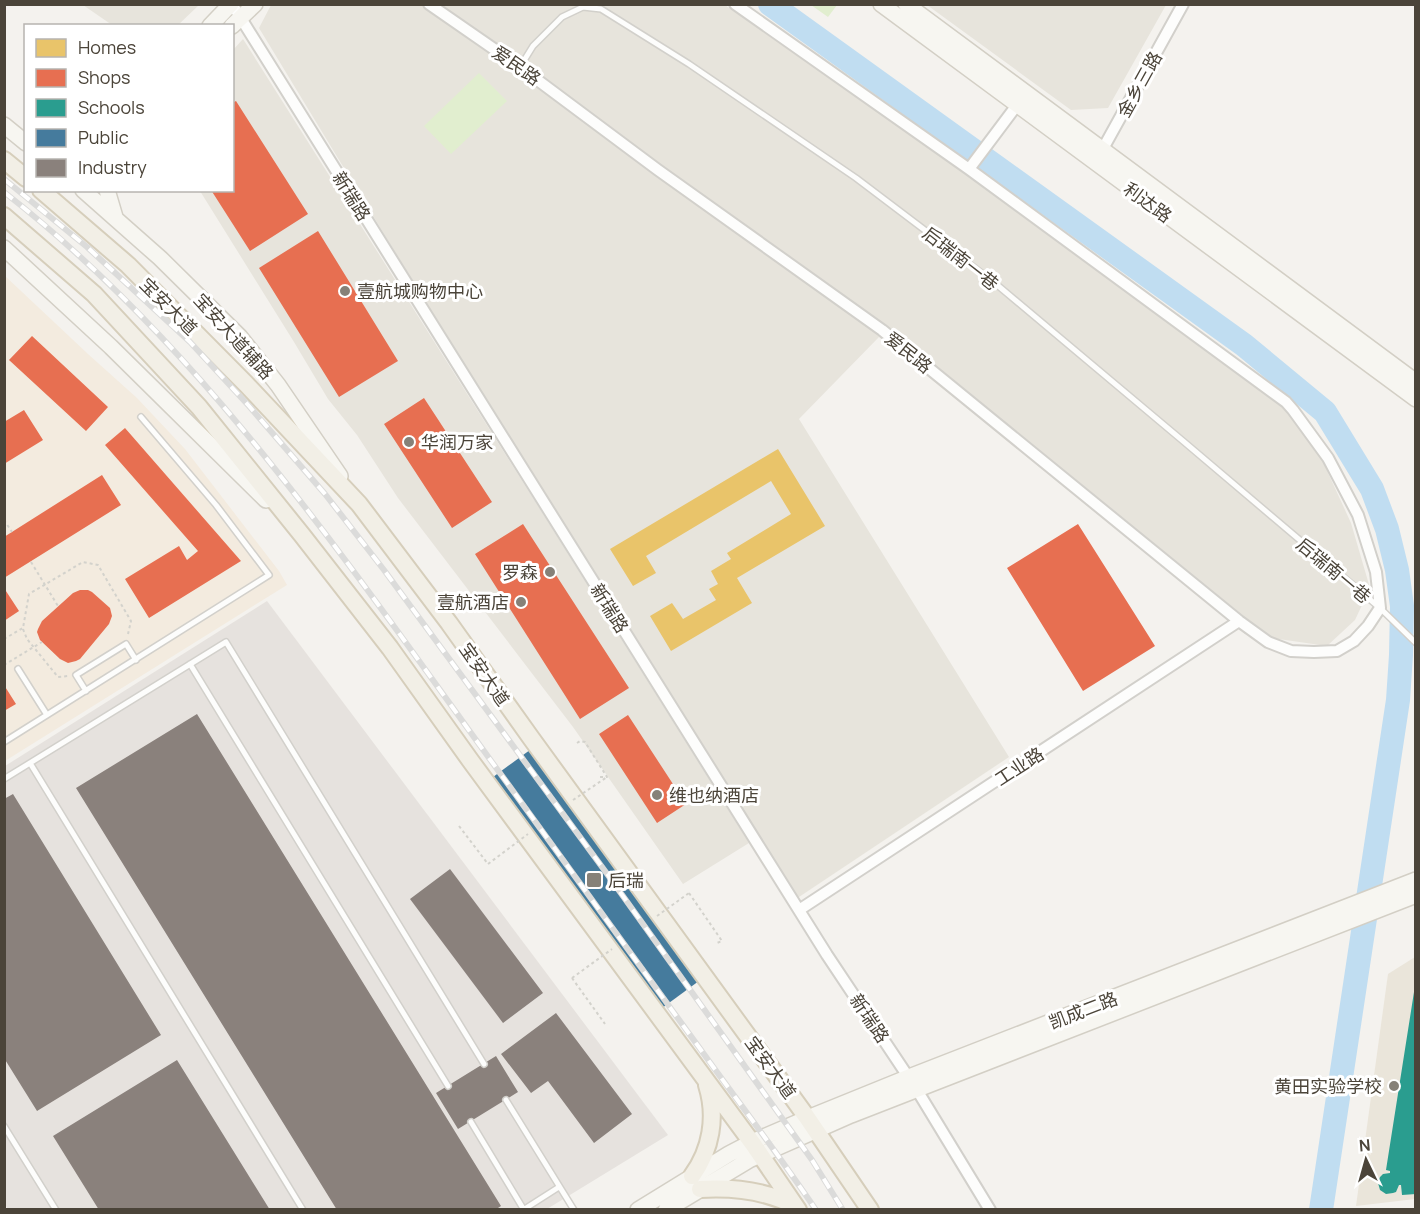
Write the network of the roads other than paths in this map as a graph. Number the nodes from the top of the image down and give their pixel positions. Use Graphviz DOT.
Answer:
graph roads {
  1 [pos="232,4"];
  2 [pos="255,4"];
  3 [pos="429,4"];
  4 [pos="735,4"];
  5 [pos="880,4"];
  6 [pos="906,4"];
  7 [pos="1183,4"];
  8 [pos="237,22"];
  9 [pos="212,24"];
  10 [pos="520,67"];
  11 [pos="1017,105"];
  12 [pos="4,125"];
  13 [pos="24,141"];
  14 [pos="1099,156"];
  15 [pos="4,160"];
  16 [pos="969,169"];
  17 [pos="24,176"];
  18 [pos="43,192"];
  19 [pos="85,192"];
  20 [pos="107,192"];
  21 [pos="4,216"];
  22 [pos="115,217"];
  23 [pos="4,248"];
  24 [pos="1416,382"];
  25 [pos="1416,399"];
  26 [pos="141,417"];
  27 [pos="359,504"];
  28 [pos="302,535"];
  29 [pos="1380,608"];
  30 [pos="1239,621"];
  31 [pos="1416,643"];
  32 [pos="136,660"];
  33 [pos="190,664"];
  34 [pos="18,669"];
  35 [pos="86,691"];
  36 [pos="47,715"];
  37 [pos="4,742"];
  38 [pos="30,763"];
  39 [pos="4,779"];
  40 [pos="1416,880"];
  41 [pos="1416,895"];
  42 [pos="799,910"];
  43 [pos="484,1064"];
  44 [pos="703,1076"];
  45 [pos="913,1084"];
  46 [pos="448,1086"];
  47 [pos="506,1100"];
  48 [pos="471,1122"];
  49 [pos="812,1124"];
  50 [pos="4,1126"];
  51 [pos="756,1148"];
  52 [pos="696,1182"];
  53 [pos="559,1187"];
  54 [pos="796,1208"];
  55 [pos="56,1209"];
  56 [pos="303,1209"];
  57 [pos="523,1209"];
  58 [pos="574,1209"];
  59 [pos="638,1209"];
  60 [pos="666,1209"];
  61 [pos="870,1209"];
  62 [pos="990,1209"];
  1 -- 8 [label="street, 新瑞路"];
  1 -- 9 [label="street"];
  2 -- 8 [label="street"];
  3 -- 10 [label="street, 爱民路"];
  4 -- 16 [label="street"];
  5 -- 11 [label="street, 利达路"];
  6 -- 14 [label="street, 利达路"];
  7 -- 14 [label="street, 金乡三路"];
  8 -- 42 [label="street, 新瑞路"];
  10 -- 29 [label="lane, 后瑞南一巷"];
  10 -- 30 [label="street, 爱民路"];
  11 -- 14 [label="street, 利达路"];
  11 -- 16 [label="street"];
  12 -- 13 [label="street"];
  14 -- 24 [label="street, 利达路"];
  14 -- 25 [label="street, 利达路"];
  15 -- 17 [label="main road"];
  16 -- 29 [label="street"];
  18 -- 27 [label="main road, 宝安大道"];
  19 -- 22 [label="street, 宝安大道辅路"];
  20 -- 22 [label="street"];
  21 -- 28 [label="main road"];
  22 -- 27 [label="street, 宝安大道辅路"];
  23 -- 28 [label="street"];
  26 -- 32 [label="lane"];
  27 -- 49 [label="main road, 宝安大道"];
  28 -- 44 [label="main road"];
  29 -- 30 [label="street, 爱民路"];
  29 -- 31 [label="lane, 后瑞南一巷"];
  30 -- 42 [label="street, 工业路"];
  32 -- 35 [label="lane"];
  32 -- 35 [label="lane"];
  33 -- 38 [label="lane"];
  33 -- 43 [label="lane"];
  33 -- 46 [label="lane"];
  34 -- 36 [label="lane"];
  35 -- 36 [label="lane"];
  36 -- 37 [label="lane"];
  38 -- 39 [label="lane"];
  38 -- 56 [label="lane"];
  40 -- 45 [label="street, 凯成二路"];
  41 -- 45 [label="street, 凯成二路"];
  42 -- 45 [label="street, 新瑞路"];
  44 -- 51 [label="main road"];
  44 -- 52 [label="main road"];
  45 -- 49 [label="street, 凯成二路"];
  45 -- 62 [label="street, 新瑞路"];
  47 -- 53 [label="lane"];
  48 -- 57 [label="lane"];
  49 -- 51 [label="street, 凯成二路"];
  49 -- 61 [label="main road, 宝安大道"];
  50 -- 55 [label="lane"];
  51 -- 52 [label="street, 凯成二路"];
  51 -- 54 [label="main road"];
  52 -- 54 [label="main road"];
  52 -- 59 [label="street"];
  52 -- 60 [label="street"];
  53 -- 57 [label="lane"];
  53 -- 58 [label="lane"];
}
